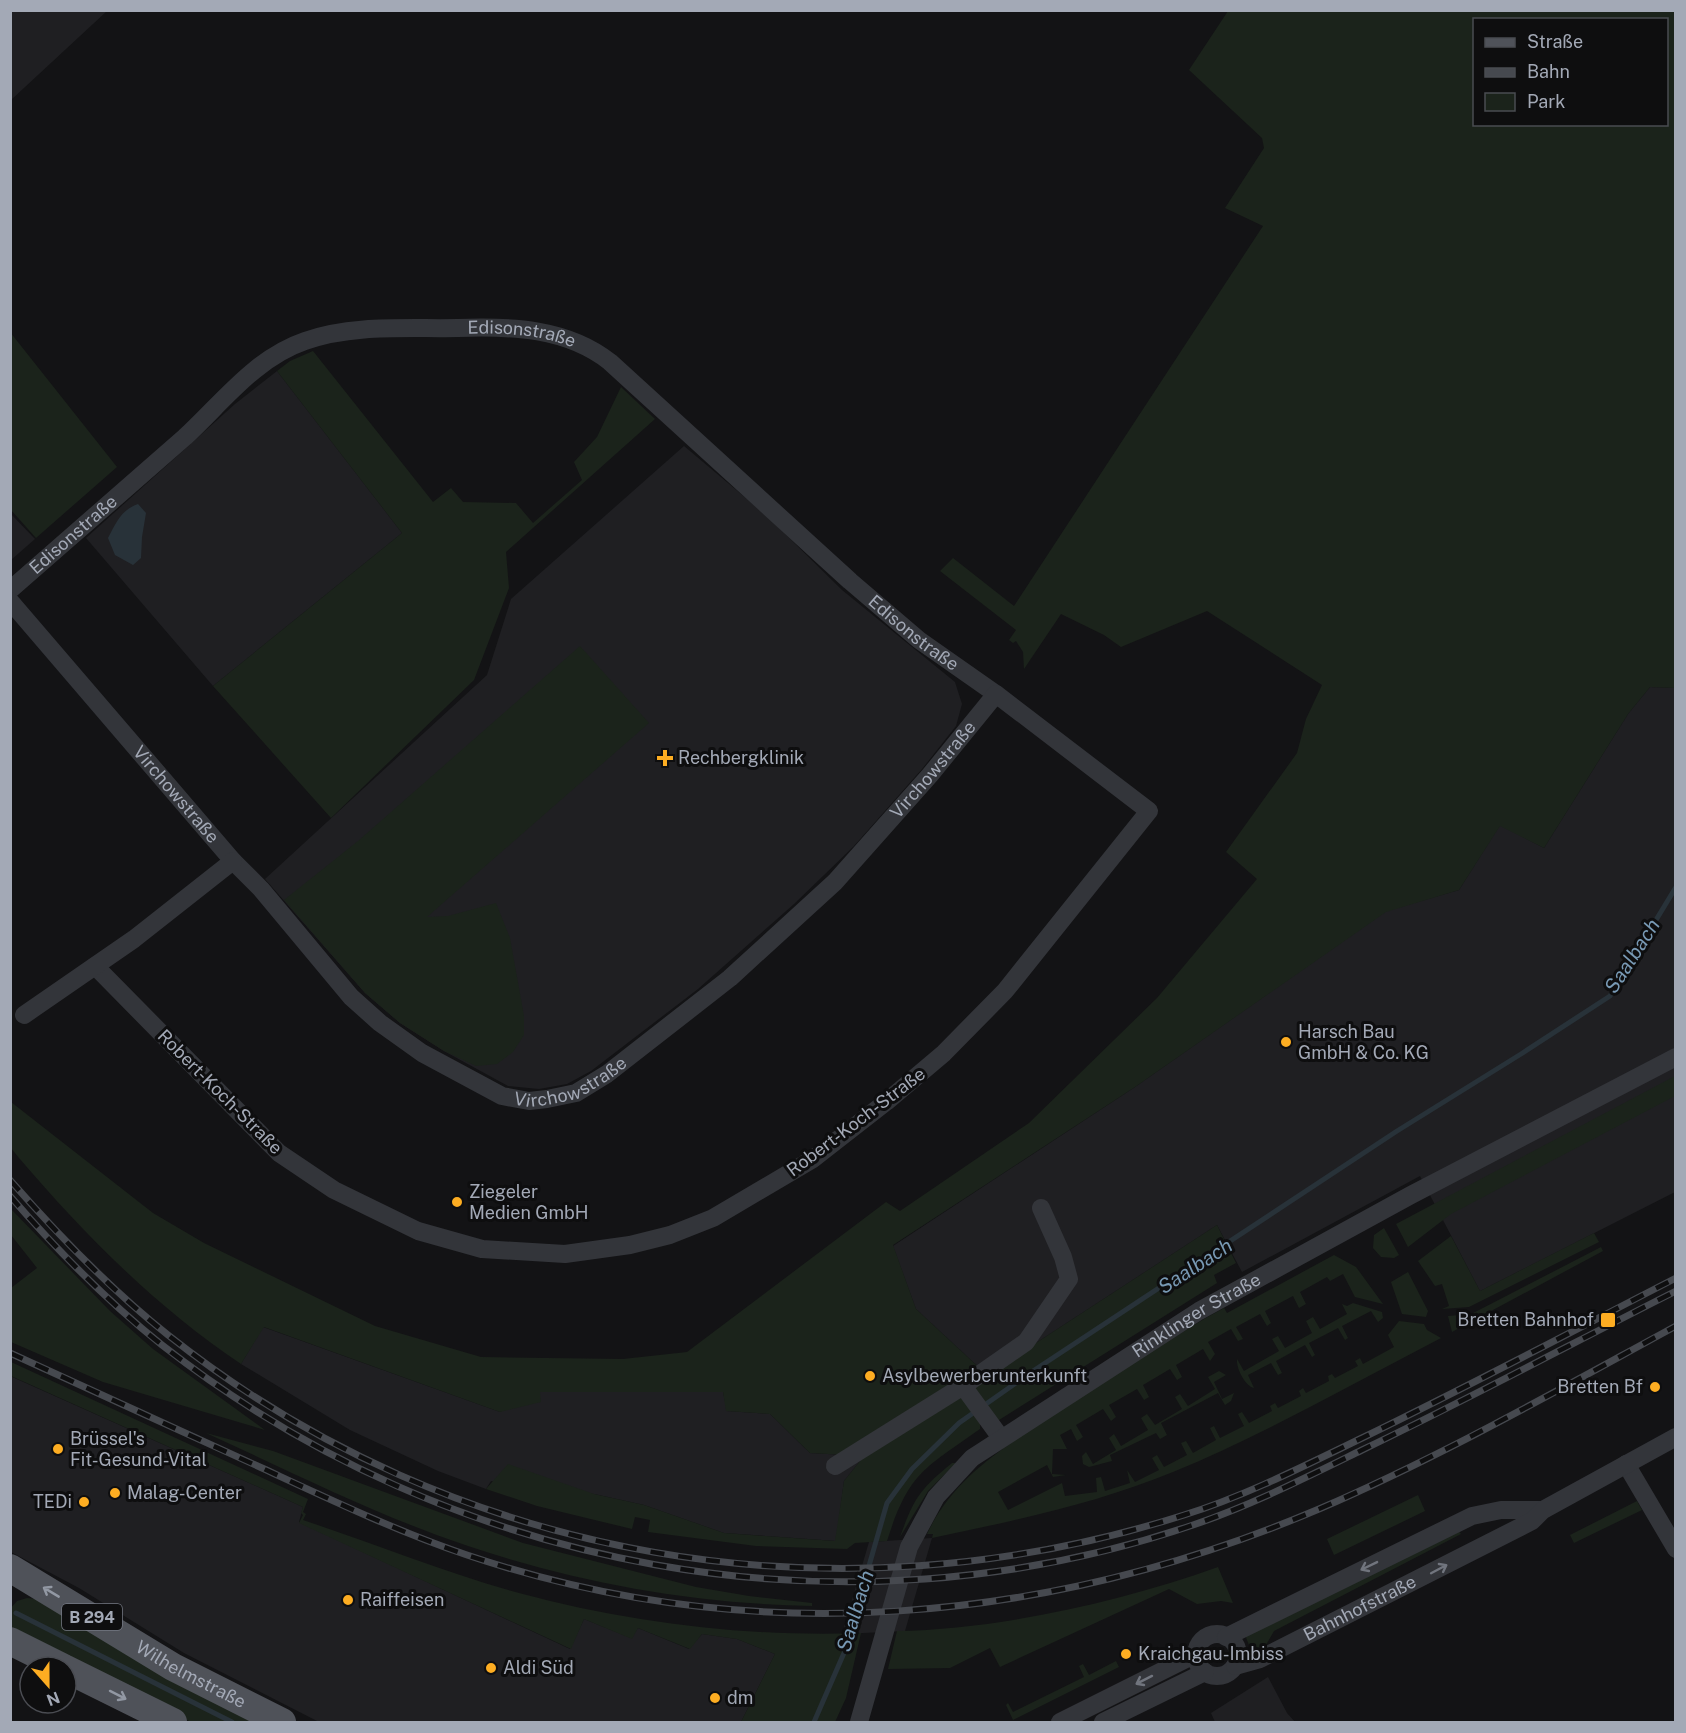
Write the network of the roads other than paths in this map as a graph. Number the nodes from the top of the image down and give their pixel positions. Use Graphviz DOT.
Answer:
graph roads {
  1 [pos="10,590"];
  2 [pos="10,601"];
  3 [pos="996,694"];
  4 [pos="233,861"];
  5 [pos="95,966"];
  6 [pos="24,1015"];
  7 [pos="1676,1057"];
  8 [pos="1041,1208"];
  9 [pos="966,1390"];
  10 [pos="1676,1437"];
  11 [pos="1001,1438"];
  12 [pos="1626,1464"];
  13 [pos="835,1466"];
  14 [pos="1543,1510"];
  15 [pos="1472,1516"];
  16 [pos="1483,1545"];
  17 [pos="1676,1549"];
  18 [pos="11,1568"];
  19 [pos="1226,1636"];
  20 [pos="10,1641"];
  21 [pos="1196,1654"];
  22 [pos="38,1655"];
  23 [pos="1235,1666"];
  24 [pos="1205,1672"];
  25 [pos="78,1675"];
  26 [pos="859,1718"];
  27 [pos="173,1722"];
  28 [pos="282,1722"];
  29 [pos="1060,1722"];
  30 [pos="1103,1722"];
  1 -- 3 [label="street, Edisonstraße"];
  2 -- 4 [label="street, Virchowstraße"];
  3 -- 4 [label="street, Virchowstraße"];
  3 -- 5 [label="street, Robert-Koch-Straße"];
  4 -- 5 [label="street"];
  5 -- 6 [label="street"];
  7 -- 11 [label="street, Rinklinger Straße"];
  8 -- 9 [label="street"];
  9 -- 11 [label="street"];
  9 -- 13 [label="street"];
  10 -- 12 [label="street, Bahnhofstraße"];
  11 -- 26 [label="street, Rinklinger Straße"];
  12 -- 14 [label="street, Bahnhofstraße"];
  12 -- 17 [label="street"];
  14 -- 15 [label="street, Bahnhofstraße"];
  14 -- 16 [label="street, Bahnhofstraße"];
  15 -- 16 [label="street"];
  15 -- 19 [label="street, Bahnhofstraße, one-way"];
  23 -- 16 [label="street, Bahnhofstraße, one-way"];
  28 -- 18 [label="main road, Wilhelmstraße / B 294, one-way"];
  19 -- 21 [label="street"];
  19 -- 23 [label="street"];
  20 -- 22 [label="main road"];
  21 -- 24 [label="street"];
  21 -- 29 [label="street, one-way"];
  23 -- 24 [label="street"];
  24 -- 30 [label="street"];
  25 -- 27 [label="main road, one-way"];
}
